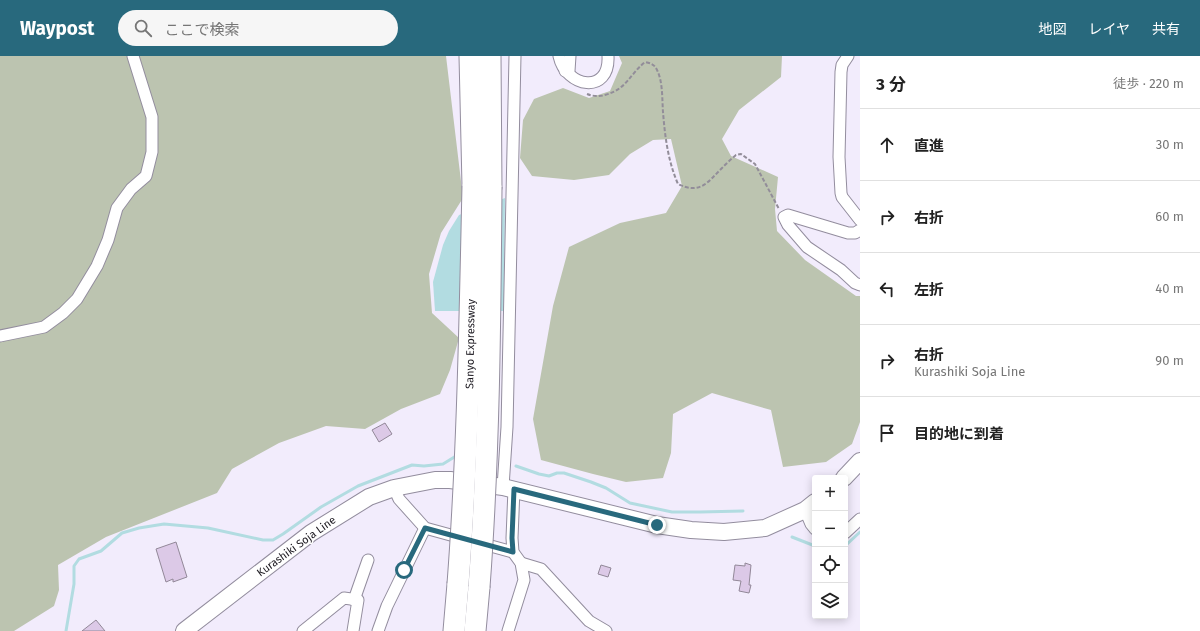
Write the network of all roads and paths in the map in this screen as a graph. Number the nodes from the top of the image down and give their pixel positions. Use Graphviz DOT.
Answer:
graph roads {
  1 [pos="133,56"];
  2 [pos="470,56"];
  3 [pos="490,56"];
  4 [pos="515,56"];
  5 [pos="559,56"];
  6 [pos="570,56"];
  7 [pos="608,56"];
  8 [pos="848,56"];
  9 [pos="570,75"];
  10 [pos="482,187"];
  11 [pos="784,217"];
  12 [pos="860,220"];
  13 [pos="860,230"];
  14 [pos="860,285"];
  15 [pos="0,336"];
  16 [pos="860,461"];
  17 [pos="847,475"];
  18 [pos="394,488"];
  19 [pos="509,488"];
  20 [pos="810,506"];
  21 [pos="860,520"];
  22 [pos="812,525"];
  23 [pos="425,528"];
  24 [pos="848,530"];
  25 [pos="513,552"];
  26 [pos="368,560"];
  27 [pos="521,562"];
  28 [pos="354,600"];
  29 [pos="184,631"];
  30 [pos="303,631"];
  31 [pos="353,631"];
  32 [pos="378,631"];
  33 [pos="454,631"];
  34 [pos="475,631"];
  35 [pos="508,631"];
  36 [pos="606,631"];
  1 -- 15 [label="street"];
  2 -- 10 [label="highway, Sanyo Expressway"];
  3 -- 10 [label="highway, Sanyo Expressway"];
  4 -- 19 [label="street"];
  5 -- 9 [label="street"];
  6 -- 9 [label="street"];
  7 -- 9 [label="street"];
  8 -- 12 [label="street"];
  9 -- 11 [label="path"];
  10 -- 33 [label="highway, Sanyo Expressway, bridge"];
  10 -- 34 [label="highway, Sanyo Expressway, bridge"];
  11 -- 13 [label="street"];
  11 -- 14 [label="street"];
  16 -- 17 [label="main road"];
  18 -- 19 [label="main road, Kurashiki Soja Line"];
  18 -- 23 [label="street"];
  18 -- 29 [label="main road, Kurashiki Soja Line"];
  19 -- 20 [label="main road, Kurashiki Soja Line"];
  19 -- 25 [label="street"];
  20 -- 22 [label="street"];
  21 -- 24 [label="street"];
  23 -- 25 [label="street"];
  23 -- 32 [label="street"];
  25 -- 27 [label="street"];
  26 -- 28 [label="street"];
  27 -- 35 [label="street"];
  27 -- 36 [label="street"];
  28 -- 30 [label="street"];
  28 -- 31 [label="street"];
}
